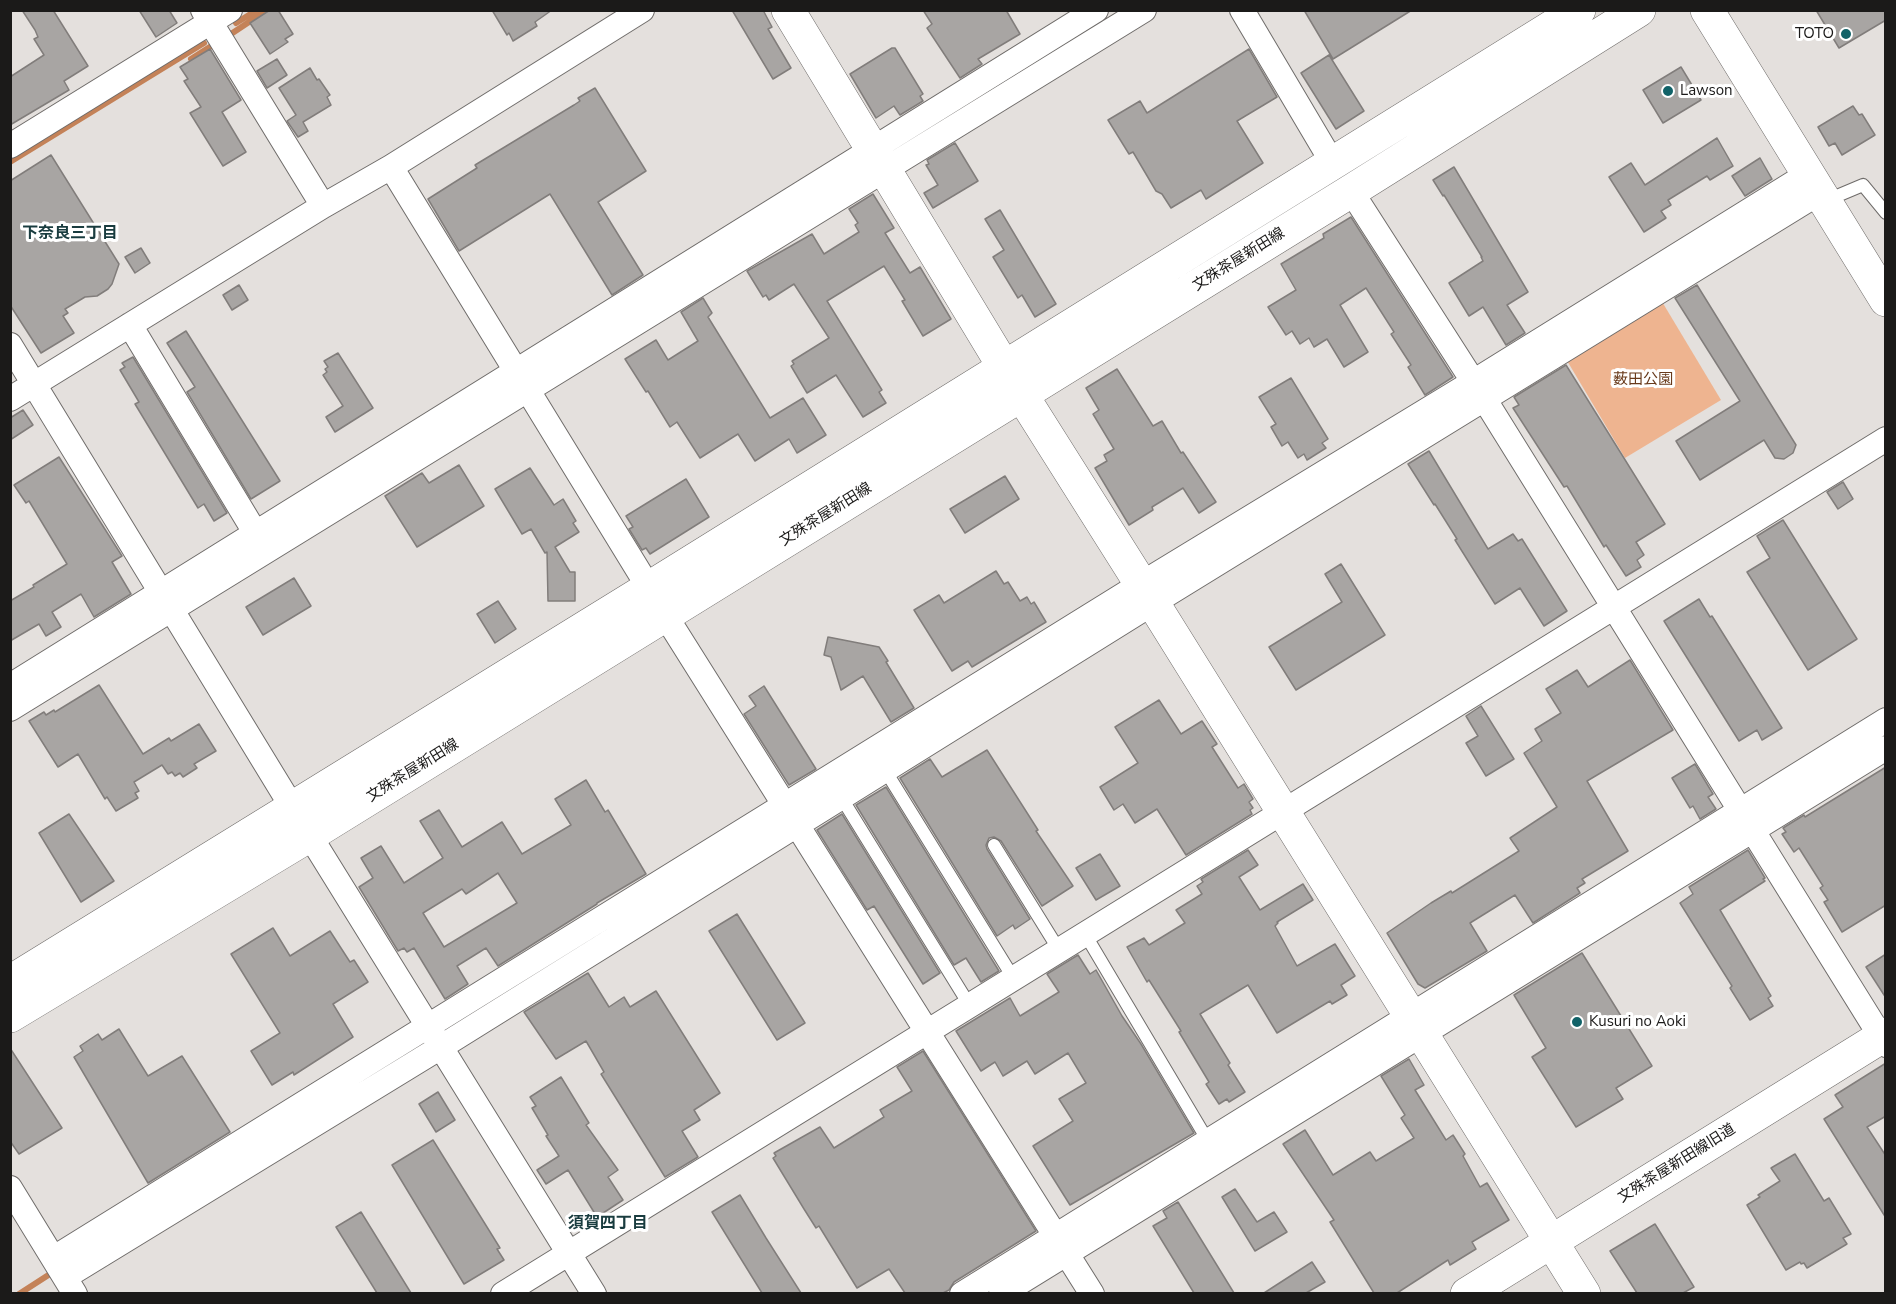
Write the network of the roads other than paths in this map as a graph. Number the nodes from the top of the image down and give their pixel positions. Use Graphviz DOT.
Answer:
graph roads {
  1 [pos="642,10"];
  2 [pos="788,10"];
  3 [pos="1096,10"];
  4 [pos="1144,10"];
  5 [pos="1242,10"];
  6 [pos="1579,10"];
  7 [pos="1639,10"];
  8 [pos="1707,10"];
  9 [pos="214,14"];
  10 [pos="10,146"];
  11 [pos="879,160"];
  12 [pos="1332,162"];
  13 [pos="391,167"];
  14 [pos="1817,189"];
  15 [pos="1351,191"];
  16 [pos="323,206"];
  17 [pos="1886,213"];
  18 [pos="1886,300"];
  19 [pos="130,325"];
  20 [pos="10,345"];
  21 [pos="1004,367"];
  22 [pos="523,380"];
  23 [pos="34,384"];
  24 [pos="1479,391"];
  25 [pos="1022,394"];
  26 [pos="10,399"];
  27 [pos="1886,439"];
  28 [pos="256,534"];
  29 [pos="1147,593"];
  30 [pos="167,602"];
  31 [pos="657,602"];
  32 [pos="1613,606"];
  33 [pos="10,686"];
  34 [pos="10,710"];
  35 [pos="1886,720"];
  36 [pos="1886,748"];
  37 [pos="885,770"];
  38 [pos="841,797"];
  39 [pos="292,807"];
  40 [pos="1283,810"];
  41 [pos="1739,810"];
  42 [pos="792,815"];
  43 [pos="1752,831"];
  44 [pos="310,835"];
  45 [pos="994,845"];
  46 [pos="1085,934"];
  47 [pos="1059,950"];
  48 [pos="1014,978"];
  49 [pos="10,982"];
  50 [pos="970,1006"];
  51 [pos="10,1016"];
  52 [pos="1416,1024"];
  53 [pos="428,1026"];
  54 [pos="928,1032"];
  55 [pos="1884,1038"];
  56 [pos="441,1047"];
  57 [pos="1208,1141"];
  58 [pos="10,1188"];
  59 [pos="1552,1242"];
  60 [pos="1062,1244"];
  61 [pos="568,1252"];
  62 [pos="64,1276"];
  63 [pos="502,1293"];
  64 [pos="594,1293"];
  65 [pos="962,1293"];
  66 [pos="1001,1293"];
  67 [pos="1092,1293"];
  68 [pos="1467,1293"];
  69 [pos="1584,1293"];
  1 -- 13 [label="street"];
  2 -- 11 [label="main road"];
  3 -- 11 [label="street"];
  4 -- 11 [label="street"];
  5 -- 12 [label="street"];
  6 -- 12 [label="main road, 文殊茶屋新田線"];
  7 -- 15 [label="main road, 文殊茶屋新田線"];
  8 -- 14 [label="main road"];
  9 -- 10 [label="street"];
  9 -- 16 [label="street"];
  11 -- 21 [label="main road"];
  11 -- 22 [label="street"];
  12 -- 21 [label="main road, 文殊茶屋新田線"];
  13 -- 16 [label="street"];
  13 -- 22 [label="street"];
  14 -- 17 [label="lane"];
  14 -- 18 [label="main road"];
  14 -- 24 [label="street"];
  15 -- 24 [label="street"];
  15 -- 25 [label="main road, 文殊茶屋新田線"];
  16 -- 19 [label="street"];
  19 -- 23 [label="street"];
  19 -- 28 [label="street"];
  20 -- 23 [label="street"];
  21 -- 25 [label="main road"];
  21 -- 31 [label="main road, 文殊茶屋新田線"];
  22 -- 28 [label="street"];
  22 -- 30 [label="street"];
  22 -- 31 [label="street"];
  23 -- 26 [label="street"];
  23 -- 30 [label="street"];
  24 -- 29 [label="street"];
  24 -- 32 [label="street"];
  25 -- 29 [label="main road"];
  25 -- 31 [label="main road, 文殊茶屋新田線"];
  27 -- 32 [label="street"];
  28 -- 30 [label="street"];
  29 -- 37 [label="street"];
  29 -- 40 [label="main road"];
  29 -- 42 [label="street"];
  30 -- 33 [label="street"];
  30 -- 34 [label="street"];
  30 -- 39 [label="street"];
  31 -- 39 [label="main road, 文殊茶屋新田線"];
  31 -- 42 [label="street"];
  31 -- 44 [label="main road, 文殊茶屋新田線"];
  32 -- 40 [label="street"];
  32 -- 41 [label="street"];
  35 -- 41 [label="street"];
  36 -- 43 [label="street"];
  37 -- 38 [label="street"];
  37 -- 48 [label="lane"];
  38 -- 42 [label="street"];
  38 -- 50 [label="lane"];
  39 -- 44 [label="street"];
  39 -- 49 [label="main road, 文殊茶屋新田線"];
  40 -- 46 [label="street"];
  40 -- 52 [label="main road"];
  41 -- 43 [label="street"];
  41 -- 52 [label="street"];
  42 -- 53 [label="street"];
  42 -- 54 [label="street"];
  42 -- 56 [label="street"];
  43 -- 52 [label="street"];
  43 -- 55 [label="street"];
  44 -- 51 [label="main road, 文殊茶屋新田線"];
  44 -- 53 [label="street"];
  45 -- 47 [label="lane"];
  46 -- 47 [label="street"];
  46 -- 57 [label="lane"];
  47 -- 48 [label="street"];
  48 -- 50 [label="street"];
  50 -- 54 [label="street"];
  52 -- 57 [label="street"];
  52 -- 59 [label="main road"];
  52 -- 60 [label="street"];
  53 -- 56 [label="street"];
  53 -- 62 [label="street"];
  54 -- 60 [label="street"];
  54 -- 61 [label="street"];
  55 -- 59 [label="main road, 文殊茶屋新田線旧道"];
  56 -- 61 [label="street"];
  56 -- 62 [label="street"];
  57 -- 60 [label="street"];
  58 -- 62 [label="street"];
  59 -- 68 [label="main road, 文殊茶屋新田線旧道"];
  59 -- 69 [label="main road"];
  60 -- 65 [label="street"];
  60 -- 66 [label="street"];
  60 -- 67 [label="street"];
  61 -- 63 [label="street"];
  61 -- 64 [label="street"];
}
